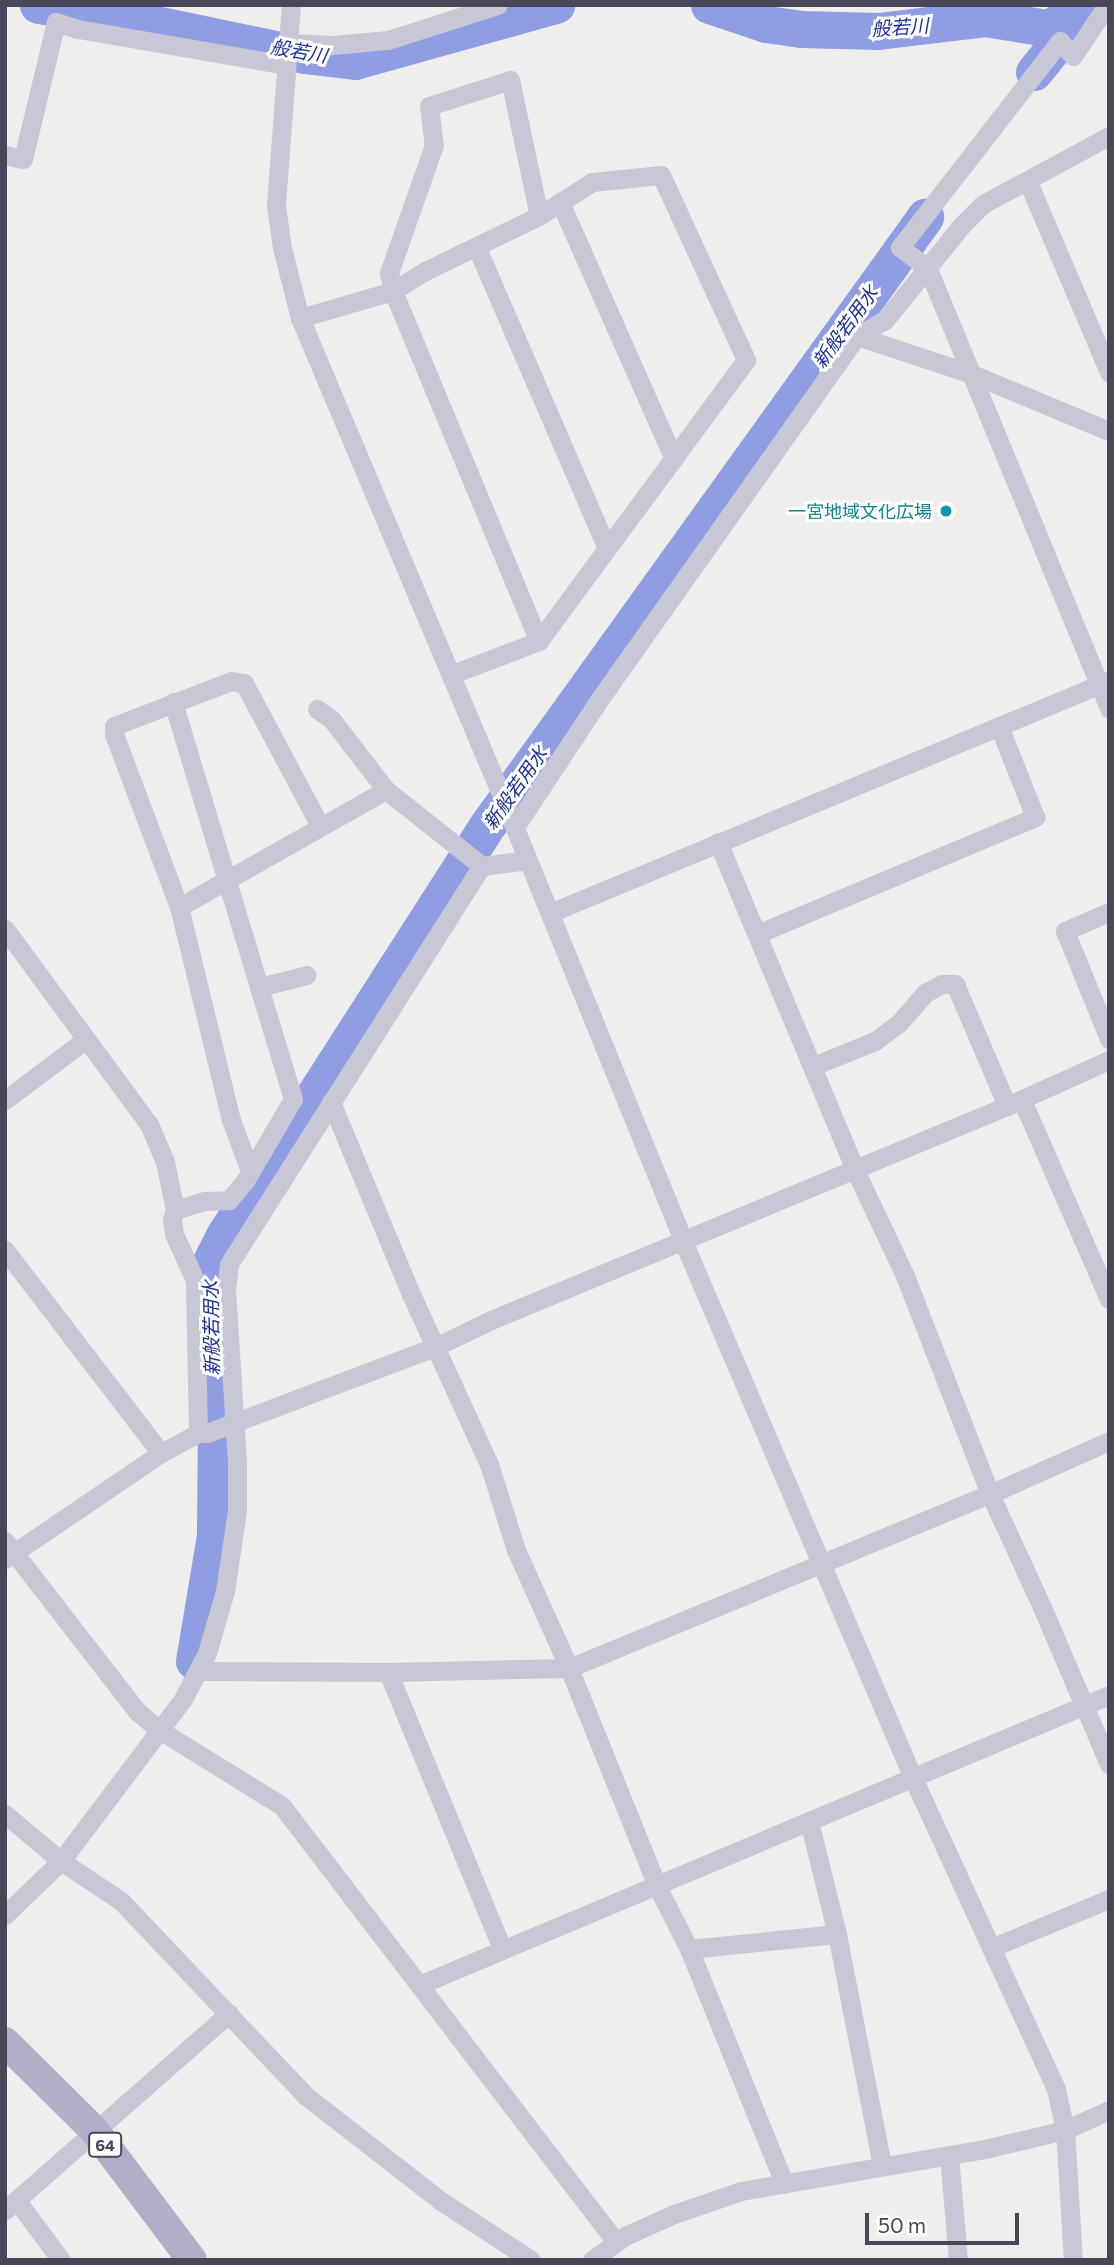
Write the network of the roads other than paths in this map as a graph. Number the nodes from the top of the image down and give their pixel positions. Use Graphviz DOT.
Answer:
graph roads {
  1 [pos="291,5"];
  2 [pos="498,5"];
  3 [pos="1107,5"];
  4 [pos="289,43"];
  5 [pos="286,65"];
  6 [pos="1109,136"];
  7 [pos="5,155"];
  8 [pos="1028,182"];
  9 [pos="560,202"];
  10 [pos="539,216"];
  11 [pos="477,248"];
  12 [pos="928,269"];
  13 [pos="393,291"];
  14 [pos="300,318"];
  15 [pos="857,336"];
  16 [pos="1104,344"];
  17 [pos="1109,372"];
  18 [pos="972,374"];
  19 [pos="1109,431"];
  20 [pos="674,459"];
  21 [pos="607,548"];
  22 [pos="539,641"];
  23 [pos="450,675"];
  24 [pos="1103,683"];
  25 [pos="173,702"];
  26 [pos="317,709"];
  27 [pos="1109,709"];
  28 [pos="999,726"];
  29 [pos="386,790"];
  30 [pos="512,821"];
  31 [pos="320,826"];
  32 [pos="718,842"];
  33 [pos="528,860"];
  34 [pos="482,866"];
  35 [pos="227,877"];
  36 [pos="179,907"];
  37 [pos="1109,912"];
  38 [pos="550,913"];
  39 [pos="5,929"];
  40 [pos="757,934"];
  41 [pos="307,975"];
  42 [pos="259,986"];
  43 [pos="1109,1039"];
  44 [pos="85,1040"];
  45 [pos="1109,1060"];
  46 [pos="813,1066"];
  47 [pos="5,1100"];
  48 [pos="331,1102"];
  49 [pos="1015,1103"];
  50 [pos="855,1170"];
  51 [pos="250,1171"];
  52 [pos="175,1210"];
  53 [pos="683,1241"];
  54 [pos="5,1250"];
  55 [pos="1109,1299"];
  56 [pos="435,1347"];
  57 [pos="234,1423"];
  58 [pos="203,1433"];
  59 [pos="1109,1441"];
  60 [pos="161,1453"];
  61 [pos="990,1494"];
  62 [pos="8,1551"];
  63 [pos="822,1561"];
  64 [pos="569,1668"];
  65 [pos="198,1671"];
  66 [pos="388,1672"];
  67 [pos="1109,1695"];
  68 [pos="1084,1705"];
  69 [pos="158,1730"];
  70 [pos="1109,1763"];
  71 [pos="913,1779"];
  72 [pos="5,1814"];
  73 [pos="809,1821"];
  74 [pos="61,1861"];
  75 [pos="657,1886"];
  76 [pos="1109,1899"];
  77 [pos="5,1915"];
  78 [pos="837,1934"];
  79 [pos="991,1948"];
  80 [pos="502,1949"];
  81 [pos="689,1949"];
  82 [pos="419,1985"];
  83 [pos="229,2012"];
  84 [pos="5,2042"];
  85 [pos="1109,2110"];
  86 [pos="94,2130"];
  87 [pos="1065,2130"];
  88 [pos="949,2155"];
  89 [pos="882,2166"];
  90 [pos="784,2183"];
  91 [pos="11,2205"];
  92 [pos="616,2242"];
  93 [pos="952,2256"];
  94 [pos="61,2260"];
  95 [pos="192,2260"];
  96 [pos="531,2260"];
  97 [pos="593,2260"];
  98 [pos="1073,2260"];
  1 -- 4 [label="street"];
  2 -- 4 [label="street"];
  3 -- 12 [label="street"];
  4 -- 5 [label="street"];
  5 -- 7 [label="street"];
  5 -- 14 [label="street"];
  6 -- 8 [label="street"];
  8 -- 12 [label="street"];
  8 -- 16 [label="street"];
  9 -- 10 [label="street"];
  9 -- 20 [label="street"];
  9 -- 20 [label="street"];
  10 -- 11 [label="street"];
  10 -- 13 [label="street"];
  11 -- 13 [label="street"];
  11 -- 21 [label="street"];
  12 -- 15 [label="street"];
  12 -- 18 [label="street"];
  13 -- 14 [label="street"];
  13 -- 22 [label="street"];
  14 -- 23 [label="street"];
  15 -- 18 [label="street"];
  15 -- 30 [label="street"];
  16 -- 17 [label="street"];
  18 -- 19 [label="street"];
  18 -- 24 [label="street"];
  20 -- 21 [label="street"];
  21 -- 22 [label="street"];
  22 -- 23 [label="street"];
  23 -- 30 [label="street"];
  24 -- 27 [label="street"];
  24 -- 28 [label="street"];
  25 -- 31 [label="street"];
  25 -- 35 [label="street"];
  25 -- 36 [label="street"];
  26 -- 29 [label="street"];
  28 -- 32 [label="street"];
  28 -- 40 [label="street"];
  29 -- 31 [label="street"];
  29 -- 34 [label="street"];
  30 -- 33 [label="street"];
  31 -- 35 [label="street"];
  32 -- 38 [label="street"];
  32 -- 40 [label="street"];
  33 -- 34 [label="street"];
  33 -- 38 [label="street"];
  34 -- 48 [label="street"];
  35 -- 36 [label="street"];
  35 -- 42 [label="street"];
  36 -- 51 [label="street"];
  37 -- 43 [label="street"];
  38 -- 53 [label="street"];
  39 -- 44 [label="street"];
  40 -- 46 [label="street"];
  41 -- 42 [label="street"];
  42 -- 51 [label="street"];
  44 -- 47 [label="street"];
  44 -- 52 [label="street"];
  45 -- 49 [label="street"];
  46 -- 49 [label="street"];
  46 -- 50 [label="street"];
  48 -- 56 [label="street"];
  48 -- 57 [label="street"];
  49 -- 50 [label="street"];
  49 -- 55 [label="street"];
  50 -- 53 [label="street"];
  50 -- 61 [label="street"];
  51 -- 52 [label="street"];
  52 -- 58 [label="street"];
  53 -- 56 [label="street"];
  53 -- 63 [label="street"];
  54 -- 60 [label="street"];
  56 -- 57 [label="street"];
  56 -- 64 [label="street"];
  57 -- 58 [label="street"];
  57 -- 65 [label="street"];
  58 -- 60 [label="street"];
  59 -- 61 [label="street"];
  60 -- 62 [label="street"];
  61 -- 63 [label="street"];
  61 -- 68 [label="street"];
  62 -- 69 [label="street"];
  63 -- 64 [label="street"];
  63 -- 71 [label="street"];
  64 -- 66 [label="street"];
  64 -- 75 [label="street"];
  65 -- 66 [label="street"];
  65 -- 69 [label="street"];
  66 -- 80 [label="street"];
  67 -- 68 [label="street"];
  68 -- 70 [label="street"];
  68 -- 71 [label="street"];
  69 -- 74 [label="street"];
  69 -- 82 [label="street"];
  71 -- 73 [label="street"];
  71 -- 79 [label="street"];
  72 -- 74 [label="street"];
  73 -- 75 [label="street"];
  73 -- 78 [label="street"];
  74 -- 77 [label="street"];
  74 -- 83 [label="street"];
  75 -- 80 [label="street"];
  75 -- 81 [label="street"];
  76 -- 79 [label="street"];
  78 -- 81 [label="street"];
  78 -- 89 [label="street"];
  79 -- 87 [label="street"];
  80 -- 82 [label="street"];
  81 -- 90 [label="street"];
  82 -- 92 [label="street"];
  83 -- 86 [label="street"];
  83 -- 96 [label="street"];
  84 -- 86 [label="main road, 64"];
  85 -- 87 [label="street"];
  86 -- 91 [label="street"];
  86 -- 95 [label="main road, 64"];
  87 -- 88 [label="street"];
  87 -- 98 [label="street"];
  88 -- 89 [label="street"];
  88 -- 93 [label="street"];
  89 -- 90 [label="street"];
  90 -- 92 [label="street"];
  91 -- 94 [label="street"];
  92 -- 97 [label="street"];
}
